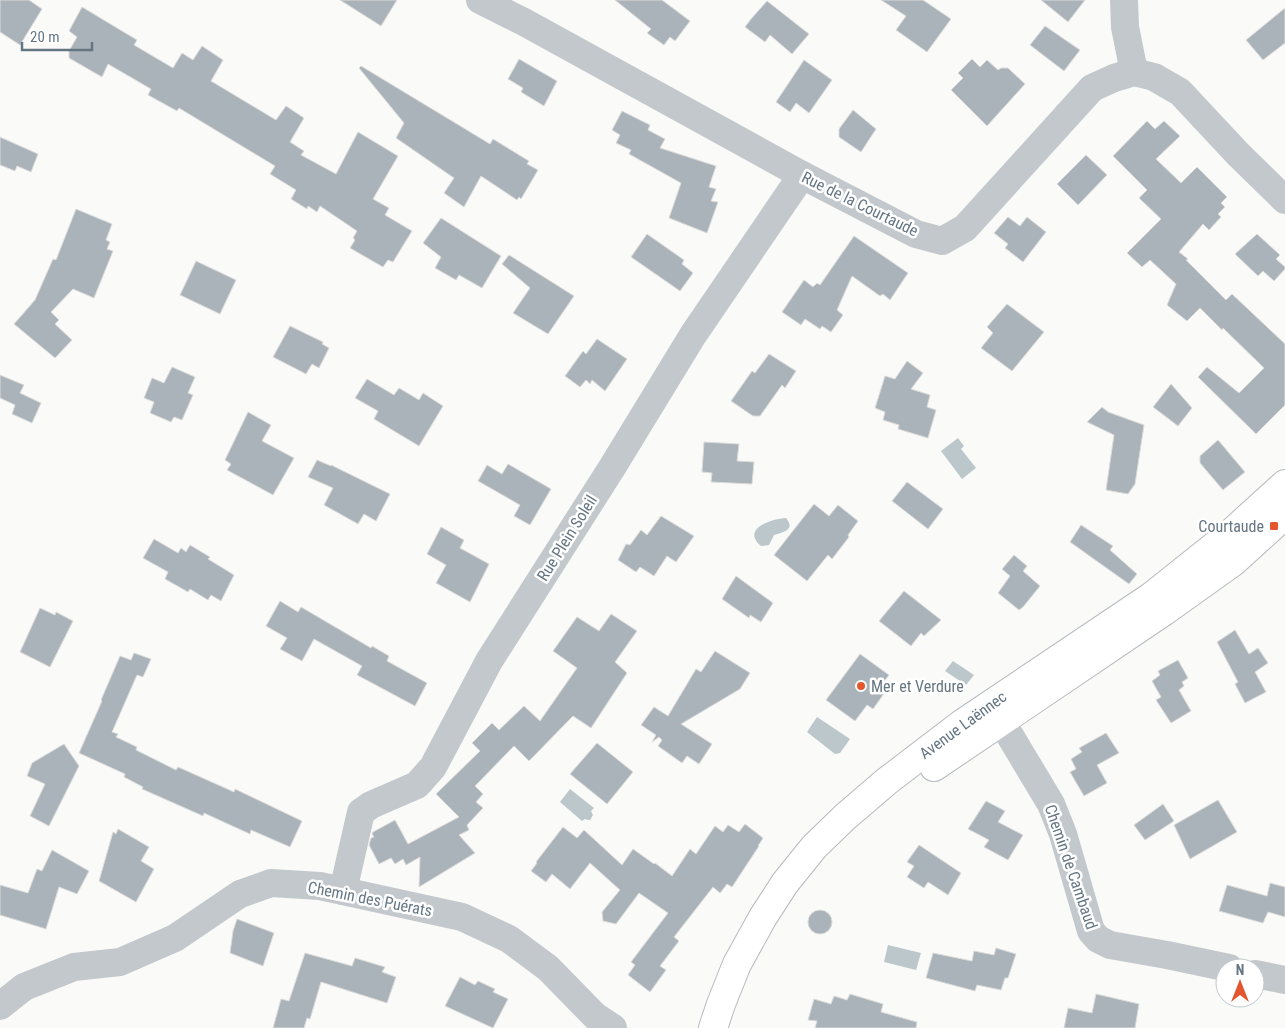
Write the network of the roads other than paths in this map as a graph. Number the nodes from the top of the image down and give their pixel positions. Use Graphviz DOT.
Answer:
graph roads {
  1 [pos="480,0"];
  2 [pos="1124,0"];
  3 [pos="1134,72"];
  4 [pos="802,175"];
  5 [pos="1285,200"];
  6 [pos="1285,484"];
  7 [pos="1285,515"];
  8 [pos="997,712"];
  9 [pos="343,891"];
  10 [pos="1215,965"];
  11 [pos="1265,976"];
  12 [pos="1285,980"];
  13 [pos="0,1006"];
  14 [pos="613,1028"];
  15 [pos="713,1028"];
  16 [pos="732,1028"];
  1 -- 4 [label="street, Rue de la Courtaude"];
  2 -- 3 [label="street"];
  3 -- 4 [label="street, Rue de la Courtaude"];
  3 -- 5 [label="street"];
  4 -- 9 [label="street, Rue Plein Soleil"];
  6 -- 8 [label="main road, Avenue Laënnec"];
  7 -- 8 [label="main road, Avenue Laënnec"];
  8 -- 10 [label="street, Chemin de Cambaud"];
  8 -- 15 [label="main road, Avenue Laënnec"];
  8 -- 16 [label="main road, Avenue Laënnec"];
  9 -- 13 [label="street, Chemin des Puérats"];
  9 -- 14 [label="street, Chemin des Puérats"];
  11 -- 12 [label="street"];
}
